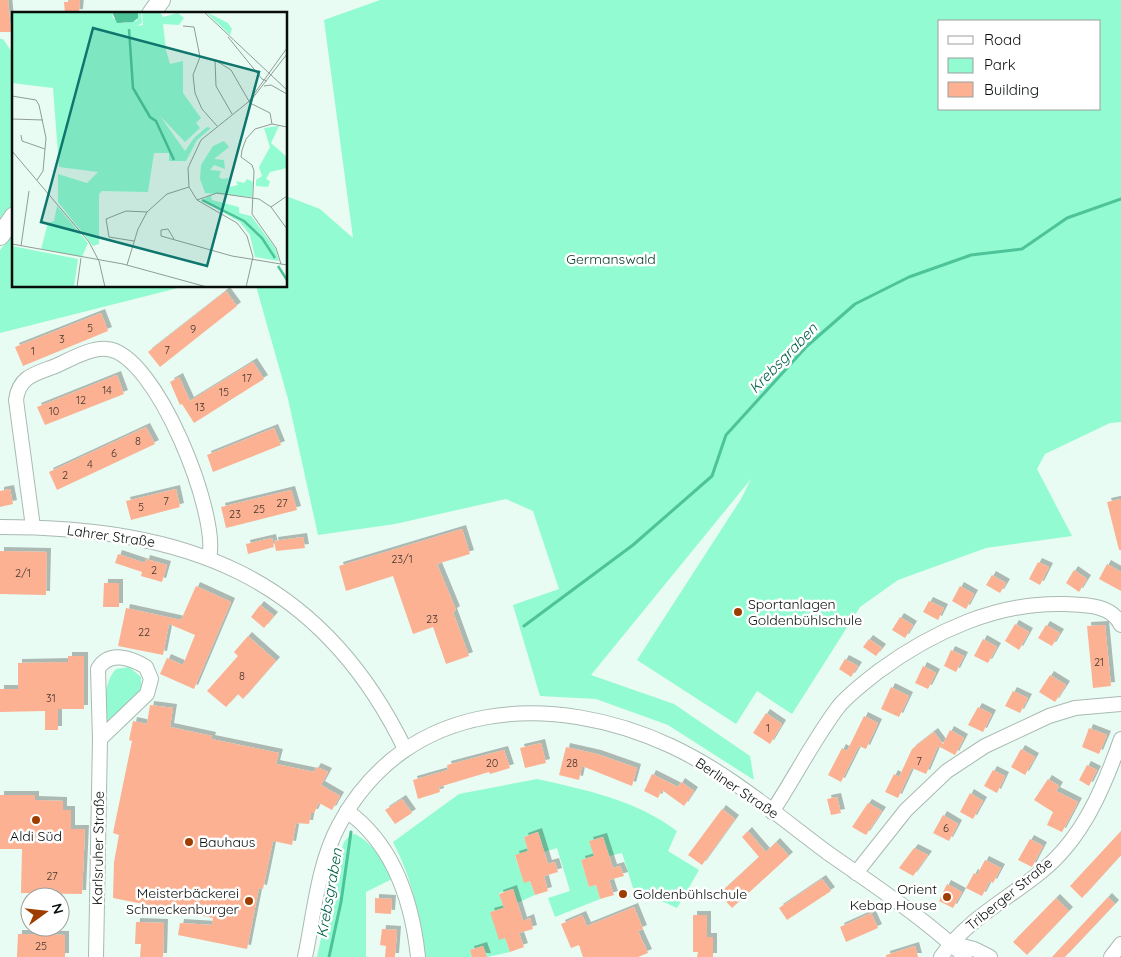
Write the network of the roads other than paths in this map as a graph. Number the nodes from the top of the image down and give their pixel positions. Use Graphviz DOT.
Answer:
graph roads {
  1 [pos="161,0"];
  2 [pos="152,12"];
  3 [pos="12,219"];
  4 [pos="0,236"];
  5 [pos="0,526"];
  6 [pos="33,527"];
  7 [pos="209,558"];
  8 [pos="1120,620"];
  9 [pos="1121,704"];
  10 [pos="100,739"];
  11 [pos="1121,739"];
  12 [pos="405,749"];
  13 [pos="347,811"];
  14 [pos="772,812"];
  15 [pos="856,872"];
  16 [pos="951,943"];
  17 [pos="1121,944"];
  18 [pos="96,957"];
  19 [pos="305,957"];
  20 [pos="418,957"];
  21 [pos="941,957"];
  22 [pos="965,957"];
  23 [pos="990,957"];
  24 [pos="1111,957"];
  1 -- 2 [label="main road"];
  3 -- 4 [label="main road"];
  5 -- 6 [label="street, Lahrer Straße"];
  6 -- 7 [label="street, Lahrer Straße"];
  6 -- 7 [label="street"];
  7 -- 12 [label="street, Lahrer Straße"];
  8 -- 14 [label="street"];
  9 -- 15 [label="street"];
  10 -- 10 [label="street, Karlsruher Straße"];
  10 -- 18 [label="street, Karlsruher Straße"];
  11 -- 16 [label="street, Triberger Straße"];
  12 -- 13 [label="street, Berliner Straße"];
  12 -- 14 [label="street, Berliner Straße"];
  13 -- 19 [label="street, Berliner Straße"];
  13 -- 20 [label="street"];
  14 -- 15 [label="street, Berliner Straße"];
  15 -- 16 [label="street, Berliner Straße"];
  16 -- 21 [label="street, Triberger Straße"];
  16 -- 22 [label="street, Berliner Straße"];
  16 -- 23 [label="street, Berliner Straße"];
  17 -- 24 [label="street"];
}
